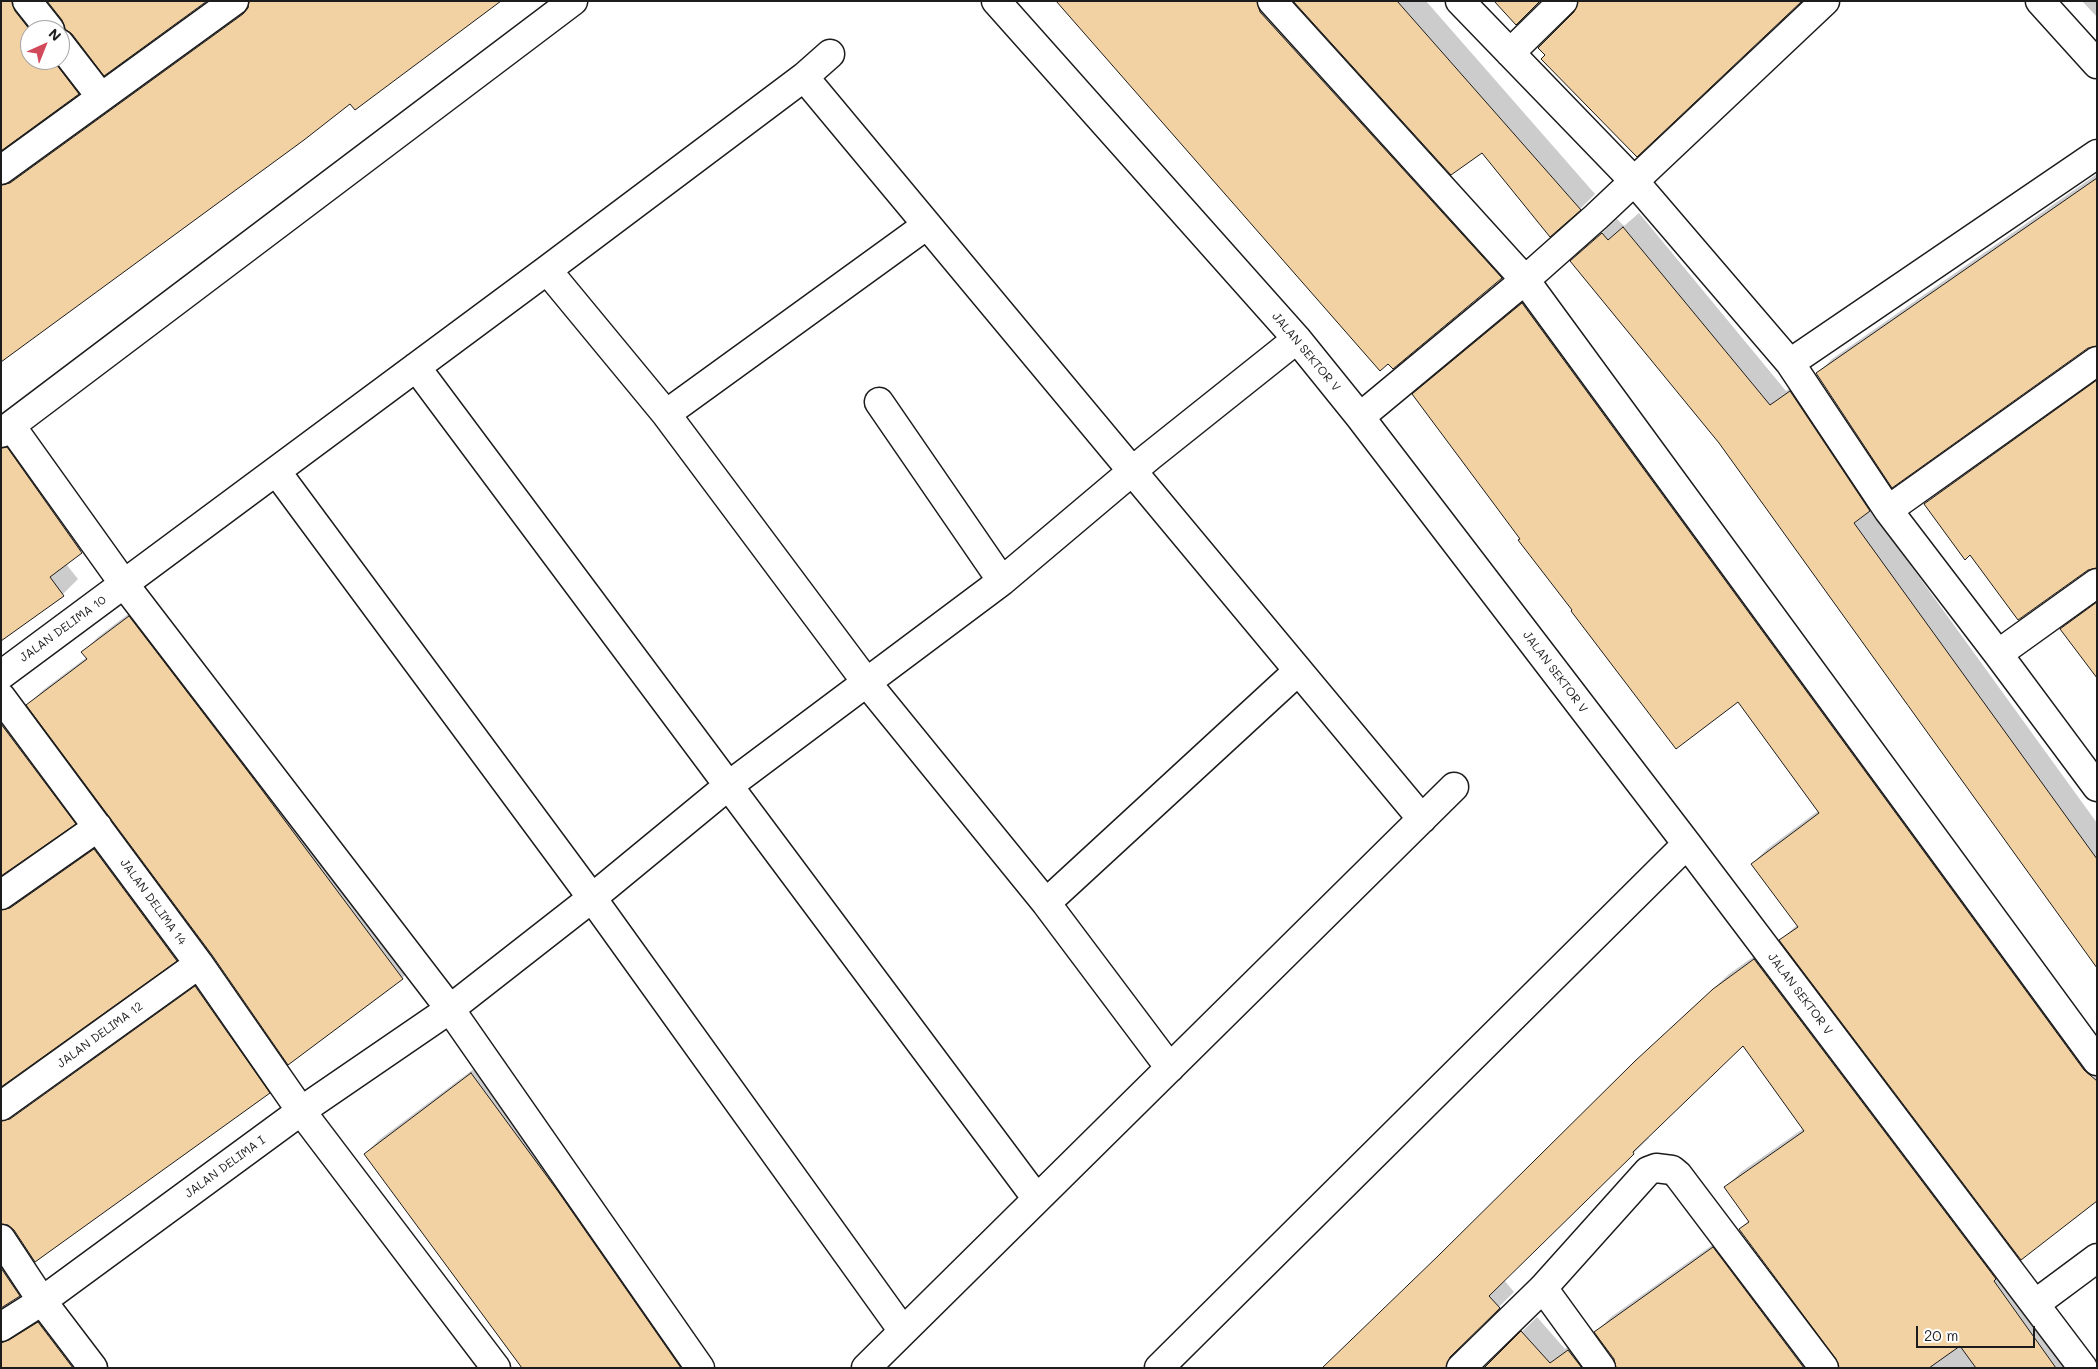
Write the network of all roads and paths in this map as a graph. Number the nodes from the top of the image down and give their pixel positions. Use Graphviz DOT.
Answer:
graph roads {
  1 [pos="27,1"];
  2 [pos="573,1"];
  3 [pos="996,1"];
  4 [pos="1272,1"];
  5 [pos="1460,1"];
  6 [pos="1563,1"];
  7 [pos="1825,1"];
  8 [pos="2040,1"];
  9 [pos="232,2"];
  10 [pos="42,20"];
  11 [pos="1510,52"];
  12 [pos="830,54"];
  13 [pos="70,57"];
  14 [pos="2097,64"];
  15 [pos="804,77"];
  16 [pos="101,97"];
  17 [pos="2097,154"];
  18 [pos="1,170"];
  19 [pos="1629,185"];
  20 [pos="927,225"];
  21 [pos="547,270"];
  22 [pos="1525,280"];
  23 [pos="1297,338"];
  24 [pos="2097,361"];
  25 [pos="1790,364"];
  26 [pos="416,368"];
  27 [pos="878,402"];
  28 [pos="666,414"];
  29 [pos="1360,417"];
  30 [pos="6,430"];
  31 [pos="276,471"];
  32 [pos="1132,471"];
  33 [pos="1888,510"];
  34 [pos="1002,581"];
  35 [pos="2097,583"];
  36 [pos="124,584"];
  37 [pos="1998,654"];
  38 [pos="1298,671"];
  39 [pos="1,675"];
  40 [pos="867,683"];
  41 [pos="1,697"];
  42 [pos="728,786"];
  43 [pos="1454,787"];
  44 [pos="2097,787"];
  45 [pos="1422,819"];
  46 [pos="98,827"];
  47 [pos="1687,844"];
  48 [pos="1,894"];
  49 [pos="592,898"];
  50 [pos="1046,903"];
  51 [pos="199,964"];
  52 [pos="450,1009"];
  53 [pos="2097,1061"];
  54 [pos="1170,1068"];
  55 [pos="1,1106"];
  56 [pos="301,1110"];
  57 [pos="1037,1199"];
  58 [pos="1,1239"];
  59 [pos="2097,1258"];
  60 [pos="1543,1288"];
  61 [pos="42,1300"];
  62 [pos="2035,1304"];
  63 [pos="1,1328"];
  64 [pos="903,1331"];
  65 [pos="93,1368"];
  66 [pos="496,1368"];
  67 [pos="700,1368"];
  68 [pos="866,1368"];
  69 [pos="1159,1368"];
  70 [pos="1461,1368"];
  71 [pos="1601,1368"];
  72 [pos="1824,1368"];
  73 [pos="2082,1368"];
  1 -- 10 [label="street"];
  2 -- 30 [label="street"];
  3 -- 23 [label="street, JALAN SEKTOR V"];
  4 -- 22 [label="street"];
  5 -- 11 [label="street"];
  6 -- 11 [label="street"];
  7 -- 19 [label="street"];
  8 -- 14 [label="street"];
  9 -- 16 [label="street"];
  11 -- 19 [label="street"];
  12 -- 15 [label="street, JALAN DELIMA 10"];
  13 -- 16 [label="street"];
  15 -- 20 [label="street"];
  15 -- 21 [label="street, JALAN DELIMA 10"];
  16 -- 18 [label="street"];
  17 -- 25 [label="street"];
  19 -- 22 [label="street"];
  19 -- 25 [label="street"];
  20 -- 28 [label="street"];
  20 -- 32 [label="street"];
  21 -- 26 [label="street, JALAN DELIMA 10"];
  21 -- 28 [label="street"];
  22 -- 29 [label="street"];
  22 -- 53 [label="street"];
  23 -- 29 [label="street, JALAN SEKTOR V"];
  23 -- 32 [label="street, JALAN DELIMA I"];
  24 -- 33 [label="street"];
  25 -- 33 [label="street"];
  26 -- 31 [label="street, JALAN DELIMA 10"];
  26 -- 42 [label="street"];
  27 -- 34 [label="street"];
  28 -- 40 [label="street"];
  29 -- 47 [label="street, JALAN SEKTOR V"];
  30 -- 36 [label="street"];
  31 -- 36 [label="street, JALAN DELIMA 10"];
  31 -- 49 [label="street"];
  32 -- 34 [label="street, JALAN DELIMA I"];
  32 -- 38 [label="street"];
  33 -- 37 [label="street"];
  34 -- 40 [label="street, JALAN DELIMA I"];
  35 -- 37 [label="street"];
  36 -- 39 [label="street, JALAN DELIMA 10"];
  36 -- 52 [label="street"];
  37 -- 44 [label="street"];
  38 -- 45 [label="street"];
  38 -- 50 [label="street"];
  40 -- 42 [label="street, JALAN DELIMA I"];
  40 -- 50 [label="street"];
  41 -- 46 [label="street, JALAN DELIMA 14"];
  42 -- 49 [label="street, JALAN DELIMA I"];
  42 -- 57 [label="street"];
  43 -- 45 [label="street"];
  45 -- 54 [label="street"];
  46 -- 48 [label="street"];
  46 -- 51 [label="street, JALAN DELIMA 14"];
  47 -- 62 [label="street, JALAN SEKTOR V"];
  47 -- 69 [label="street"];
  49 -- 52 [label="street, JALAN DELIMA I"];
  49 -- 64 [label="street"];
  50 -- 54 [label="street"];
  51 -- 55 [label="street, JALAN DELIMA 12"];
  51 -- 56 [label="street, JALAN DELIMA 14"];
  52 -- 56 [label="street, JALAN DELIMA I"];
  52 -- 67 [label="street"];
  54 -- 57 [label="street"];
  56 -- 61 [label="street, JALAN DELIMA I"];
  56 -- 66 [label="street, JALAN DELIMA 14"];
  57 -- 64 [label="street"];
  58 -- 61 [label="street"];
  59 -- 62 [label="street"];
  60 -- 70 [label="street"];
  60 -- 71 [label="street"];
  60 -- 72 [label="street"];
  61 -- 63 [label="street, JALAN DELIMA I"];
  61 -- 65 [label="street"];
  62 -- 73 [label="street, JALAN SEKTOR V"];
  64 -- 68 [label="street"];
}
